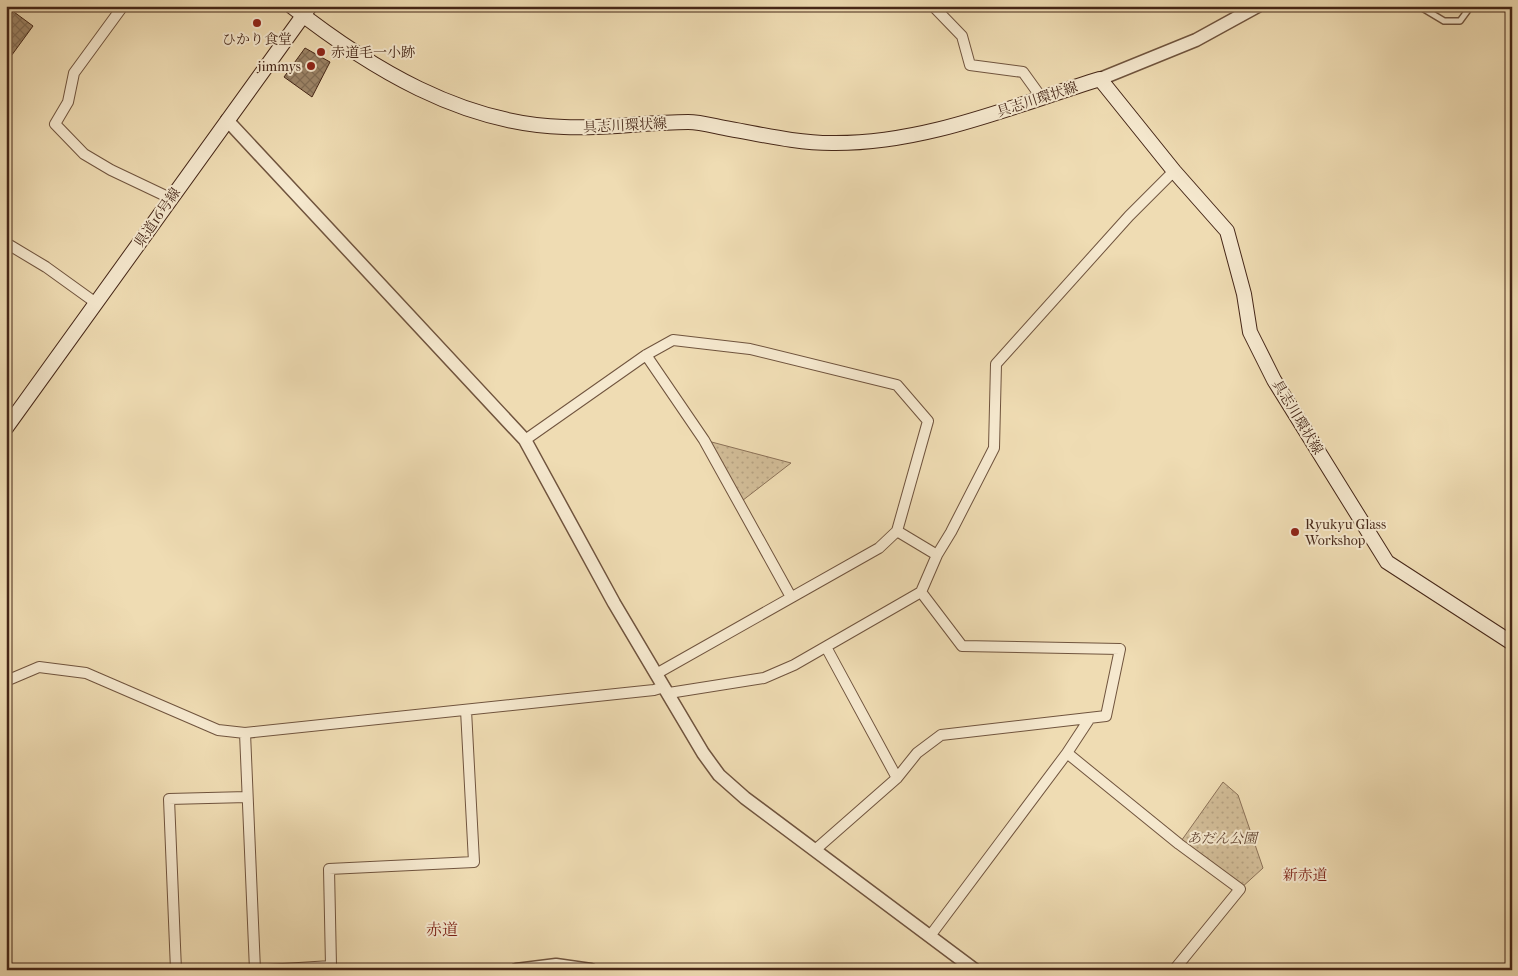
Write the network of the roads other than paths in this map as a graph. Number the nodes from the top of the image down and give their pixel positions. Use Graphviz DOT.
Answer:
graph roads {
  1 [pos="123,6"];
  2 [pos="291,6"];
  3 [pos="933,6"];
  4 [pos="1258,6"];
  5 [pos="1420,6"];
  6 [pos="1471,6"];
  7 [pos="307,11"];
  8 [pos="1100,79"];
  9 [pos="1042,97"];
  10 [pos="227,120"];
  11 [pos="1174,171"];
  12 [pos="170,198"];
  13 [pos="6,243"];
  14 [pos="96,303"];
  15 [pos="646,355"];
  16 [pos="6,428"];
  17 [pos="525,440"];
  18 [pos="897,531"];
  19 [pos="937,555"];
  20 [pos="921,592"];
  21 [pos="791,596"];
  22 [pos="1512,643"];
  23 [pos="826,647"];
  24 [pos="656,674"];
  25 [pos="6,681"];
  26 [pos="666,690"];
  27 [pos="466,710"];
  28 [pos="1090,718"];
  29 [pos="245,733"];
  30 [pos="1067,753"];
  31 [pos="896,778"];
  32 [pos="247,798"];
  33 [pos="815,850"];
  34 [pos="930,936"];
  35 [pos="966,967"];
  36 [pos="536,968"];
  37 [pos="176,970"];
  38 [pos="255,970"];
  39 [pos="267,970"];
  40 [pos="516,970"];
  41 [pos="590,970"];
  42 [pos="1174,970"];
  1 -- 12 [label="street"];
  2 -- 7 [label="main road, 具志川環状線"];
  3 -- 9 [label="street"];
  4 -- 8 [label="street"];
  5 -- 6 [label="lane"];
  7 -- 9 [label="main road, 具志川環状線"];
  7 -- 10 [label="main road, 県道16号線"];
  8 -- 9 [label="main road, 具志川環状線"];
  8 -- 11 [label="main road, 具志川環状線"];
  10 -- 12 [label="main road, 県道16号線"];
  10 -- 17 [label="street"];
  11 -- 19 [label="street"];
  11 -- 22 [label="main road, 具志川環状線"];
  12 -- 14 [label="main road, 県道16号線"];
  13 -- 14 [label="street"];
  14 -- 16 [label="main road, 県道16号線"];
  15 -- 17 [label="street"];
  15 -- 18 [label="street"];
  15 -- 21 [label="street"];
  17 -- 24 [label="street"];
  18 -- 19 [label="street"];
  18 -- 21 [label="street"];
  19 -- 20 [label="street"];
  20 -- 23 [label="street"];
  20 -- 28 [label="street"];
  21 -- 24 [label="street"];
  23 -- 26 [label="street"];
  23 -- 31 [label="street"];
  24 -- 26 [label="street"];
  25 -- 29 [label="street"];
  26 -- 27 [label="street"];
  26 -- 33 [label="street"];
  27 -- 29 [label="street"];
  27 -- 39 [label="street"];
  28 -- 30 [label="street"];
  28 -- 31 [label="street"];
  29 -- 32 [label="street"];
  30 -- 34 [label="street"];
  30 -- 42 [label="street"];
  31 -- 33 [label="street"];
  32 -- 37 [label="street"];
  32 -- 38 [label="street"];
  33 -- 34 [label="street"];
  34 -- 35 [label="street"];
  36 -- 40 [label="street"];
  36 -- 41 [label="street"];
}
